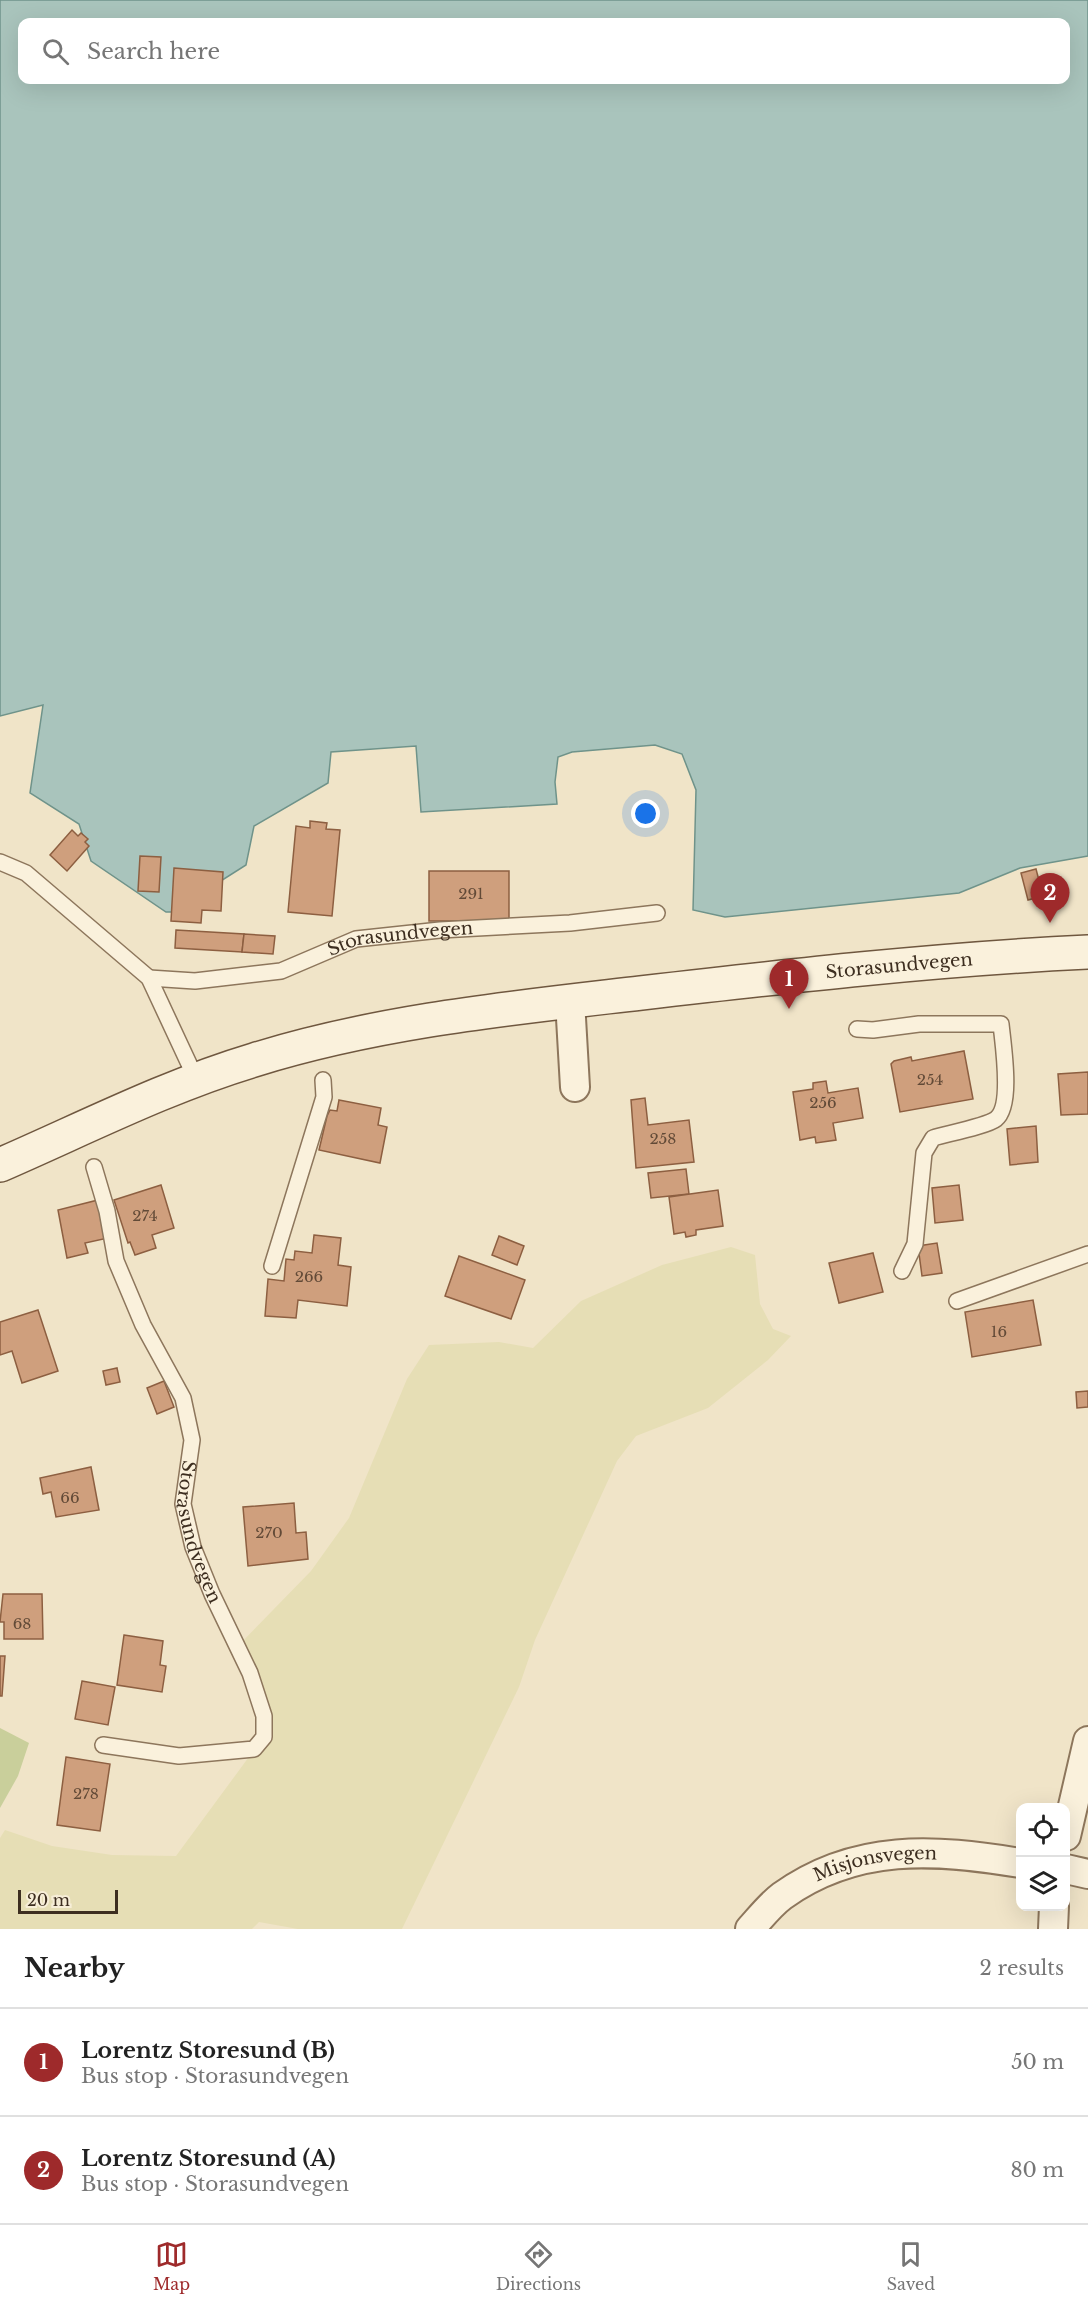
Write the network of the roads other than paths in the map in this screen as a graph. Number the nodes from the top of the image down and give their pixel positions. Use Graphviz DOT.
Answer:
graph roads {
  1 [pos="0,862"];
  2 [pos="657,913"];
  3 [pos="1088,952"];
  4 [pos="149,978"];
  5 [pos="570,1001"];
  6 [pos="857,1029"];
  7 [pos="323,1080"];
  8 [pos="197,1081"];
  9 [pos="575,1087"];
  10 [pos="0,1166"];
  11 [pos="94,1167"];
  12 [pos="1088,1254"];
  13 [pos="272,1266"];
  14 [pos="902,1271"];
  15 [pos="957,1301"];
  16 [pos="1088,1741"];
  17 [pos="103,1745"];
  18 [pos="1070,1815"];
  19 [pos="1016,1863"];
  20 [pos="1070,1870"];
  21 [pos="1088,1874"];
  22 [pos="1054,1911"];
  23 [pos="750,1929"];
  24 [pos="1053,1929"];
  1 -- 4 [label="lane"];
  2 -- 4 [label="lane, Storasundvegen"];
  3 -- 5 [label="main road, Storasundvegen"];
  4 -- 8 [label="lane"];
  5 -- 8 [label="main road, Storasundvegen"];
  5 -- 9 [label="street"];
  6 -- 14 [label="lane"];
  7 -- 13 [label="lane"];
  8 -- 10 [label="main road, Storasundvegen"];
  11 -- 17 [label="lane, Storasundvegen"];
  12 -- 15 [label="lane"];
  16 -- 18 [label="street"];
  19 -- 23 [label="street, Misjonsvegen"];
  20 -- 21 [label="street"];
  22 -- 24 [label="street"];
}
